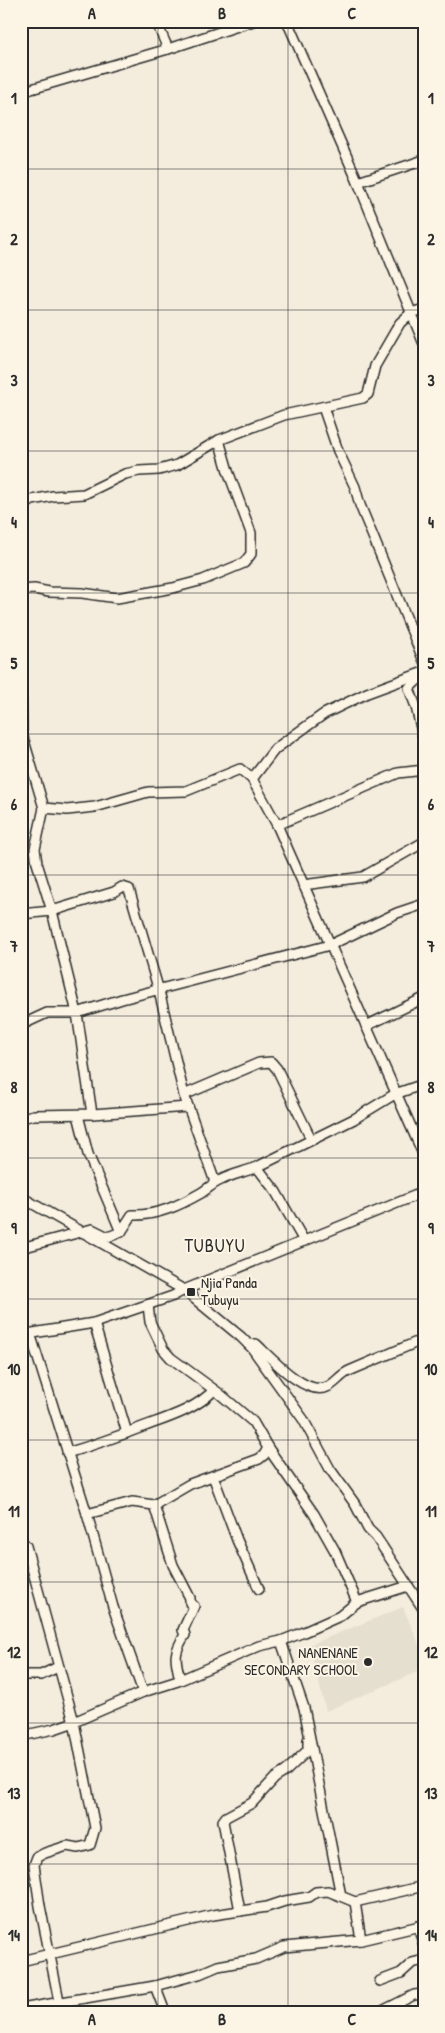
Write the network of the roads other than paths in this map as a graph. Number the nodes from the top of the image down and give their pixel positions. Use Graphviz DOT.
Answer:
graph roads {
  1 [pos="156,21"];
  2 [pos="253,21"];
  3 [pos="287,21"];
  4 [pos="168,49"];
  5 [pos="21,92"];
  6 [pos="424,160"];
  7 [pos="358,182"];
  8 [pos="424,309"];
  9 [pos="411,313"];
  10 [pos="424,344"];
  11 [pos="323,407"];
  12 [pos="219,440"];
  13 [pos="21,508"];
  14 [pos="21,590"];
  15 [pos="424,661"];
  16 [pos="424,673"];
  17 [pos="21,694"];
  18 [pos="22,734"];
  19 [pos="424,741"];
  20 [pos="424,770"];
  21 [pos="252,779"];
  22 [pos="44,808"];
  23 [pos="277,825"];
  24 [pos="424,842"];
  25 [pos="303,885"];
  26 [pos="424,904"];
  27 [pos="52,911"];
  28 [pos="21,914"];
  29 [pos="330,945"];
  30 [pos="159,991"];
  31 [pos="424,998"];
  32 [pos="78,1013"];
  33 [pos="21,1025"];
  34 [pos="366,1026"];
  35 [pos="424,1084"];
  36 [pos="184,1094"];
  37 [pos="395,1094"];
  38 [pos="188,1107"];
  39 [pos="92,1114"];
  40 [pos="78,1115"];
  41 [pos="21,1118"];
  42 [pos="311,1139"];
  43 [pos="424,1156"];
  44 [pos="257,1167"];
  45 [pos="215,1182"];
  46 [pos="424,1192"];
  47 [pos="21,1197"];
  48 [pos="81,1232"];
  49 [pos="121,1232"];
  50 [pos="304,1241"];
  51 [pos="21,1248"];
  52 [pos="184,1290"];
  53 [pos="148,1305"];
  54 [pos="94,1323"];
  55 [pos="26,1334"];
  56 [pos="424,1339"];
  57 [pos="248,1344"];
  58 [pos="214,1390"];
  59 [pos="127,1433"];
  60 [pos="268,1448"];
  61 [pos="67,1453"];
  62 [pos="213,1476"];
  63 [pos="154,1505"];
  64 [pos="86,1514"];
  65 [pos="21,1540"];
  66 [pos="408,1586"];
  67 [pos="259,1588"];
  68 [pos="357,1602"];
  69 [pos="424,1610"];
  70 [pos="281,1641"];
  71 [pos="58,1667"];
  72 [pos="21,1674"];
  73 [pos="180,1679"];
  74 [pos="143,1692"];
  75 [pos="74,1722"];
  76 [pos="308,1729"];
  77 [pos="21,1736"];
  78 [pos="424,1886"];
  79 [pos="341,1896"];
  80 [pos="355,1902"];
  81 [pos="240,1911"];
  82 [pos="421,1925"];
  83 [pos="361,1940"];
  84 [pos="424,1946"];
  85 [pos="51,1954"];
  86 [pos="424,1960"];
  87 [pos="21,1961"];
  88 [pos="380,1981"];
  89 [pos="155,1986"];
  90 [pos="424,1994"];
  91 [pos="60,2001"];
  92 [pos="21,2009"];
  93 [pos="165,2012"];
  94 [pos="380,2012"];
  1 -- 4 [label="street"];
  2 -- 4 [label="street"];
  3 -- 7 [label="street"];
  4 -- 5 [label="street"];
  6 -- 7 [label="street"];
  7 -- 9 [label="street"];
  8 -- 9 [label="street"];
  9 -- 10 [label="street"];
  9 -- 11 [label="street"];
  11 -- 12 [label="street"];
  11 -- 15 [label="street"];
  12 -- 13 [label="street"];
  12 -- 14 [label="street"];
  16 -- 19 [label="street"];
  16 -- 21 [label="street"];
  17 -- 18 [label="street"];
  18 -- 22 [label="street"];
  20 -- 23 [label="street"];
  21 -- 22 [label="street"];
  21 -- 23 [label="street"];
  22 -- 27 [label="street"];
  23 -- 25 [label="street"];
  24 -- 25 [label="street"];
  25 -- 29 [label="street"];
  26 -- 29 [label="street"];
  27 -- 28 [label="street"];
  27 -- 30 [label="street"];
  27 -- 32 [label="street"];
  29 -- 30 [label="street"];
  29 -- 34 [label="street"];
  30 -- 32 [label="street"];
  30 -- 36 [label="street"];
  31 -- 34 [label="street"];
  32 -- 33 [label="street"];
  32 -- 39 [label="street"];
  34 -- 37 [label="street"];
  35 -- 37 [label="street"];
  36 -- 38 [label="street"];
  36 -- 42 [label="street"];
  37 -- 42 [label="street"];
  37 -- 43 [label="street"];
  38 -- 39 [label="street"];
  38 -- 45 [label="street"];
  39 -- 40 [label="street"];
  40 -- 41 [label="street"];
  40 -- 49 [label="street"];
  42 -- 44 [label="street"];
  44 -- 45 [label="street"];
  44 -- 50 [label="street"];
  45 -- 49 [label="street"];
  46 -- 50 [label="street"];
  47 -- 48 [label="street"];
  48 -- 49 [label="street"];
  48 -- 51 [label="street"];
  48 -- 52 [label="street"];
  50 -- 52 [label="street"];
  52 -- 53 [label="street"];
  52 -- 57 [label="street"];
  53 -- 54 [label="street"];
  53 -- 58 [label="street"];
  54 -- 55 [label="street"];
  54 -- 59 [label="street"];
  55 -- 61 [label="street"];
  56 -- 57 [label="street"];
  57 -- 66 [label="street"];
  58 -- 59 [label="street"];
  58 -- 60 [label="street"];
  59 -- 61 [label="street"];
  60 -- 62 [label="street"];
  60 -- 68 [label="street"];
  61 -- 64 [label="street"];
  62 -- 63 [label="street"];
  62 -- 67 [label="street"];
  63 -- 64 [label="street"];
  63 -- 73 [label="street"];
  64 -- 74 [label="street"];
  65 -- 71 [label="street"];
  66 -- 68 [label="street"];
  66 -- 69 [label="street"];
  68 -- 70 [label="street"];
  70 -- 73 [label="street"];
  70 -- 76 [label="street"];
  71 -- 72 [label="street"];
  71 -- 75 [label="street"];
  73 -- 74 [label="street"];
  74 -- 75 [label="street"];
  75 -- 77 [label="street"];
  75 -- 85 [label="street"];
  76 -- 79 [label="street"];
  76 -- 81 [label="street"];
  78 -- 80 [label="street"];
  79 -- 80 [label="street"];
  79 -- 81 [label="street"];
  80 -- 83 [label="street"];
  81 -- 85 [label="street"];
  82 -- 83 [label="street"];
  82 -- 84 [label="street"];
  83 -- 89 [label="street"];
  85 -- 87 [label="street"];
  85 -- 91 [label="street"];
  86 -- 88 [label="street"];
  89 -- 91 [label="street"];
  89 -- 93 [label="street"];
  90 -- 94 [label="street"];
  91 -- 92 [label="street"];
}
